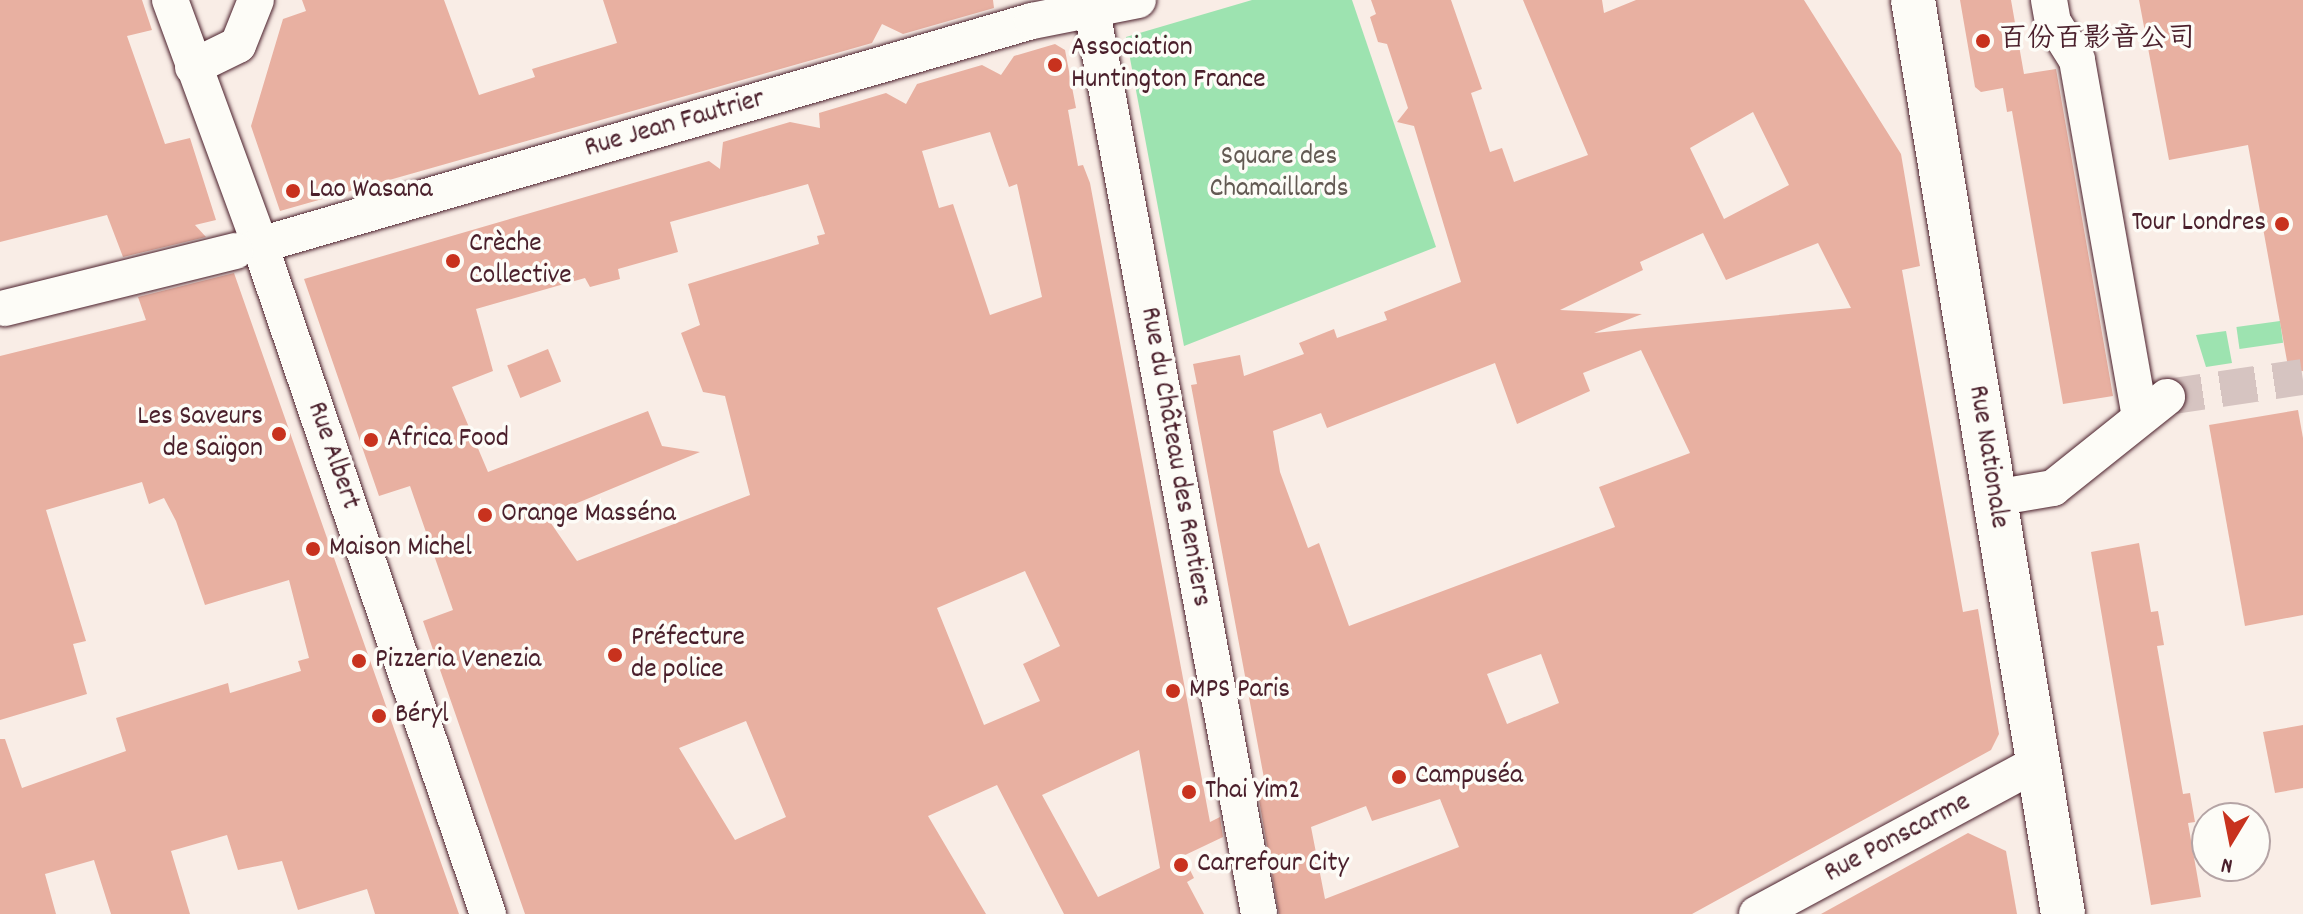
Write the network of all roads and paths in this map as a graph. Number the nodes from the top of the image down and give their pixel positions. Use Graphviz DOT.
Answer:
graph roads {
  1 [pos="170,0"];
  2 [pos="256,0"];
  3 [pos="1138,0"];
  4 [pos="1913,0"];
  5 [pos="2049,0"];
  6 [pos="1091,6"];
  7 [pos="193,67"];
  8 [pos="247,248"];
  9 [pos="5,308"];
  10 [pos="1994,498"];
  11 [pos="2038,763"];
  12 [pos="488,914"];
  13 [pos="1259,914"];
  14 [pos="1757,914"];
  15 [pos="2063,914"];
  1 -- 7 [label="street, Rue Albert"];
  2 -- 7 [label="street"];
  3 -- 6 [label="street, Rue Jean Fautrier"];
  4 -- 10 [label="street, Rue Nationale"];
  5 -- 10 [label="street"];
  6 -- 8 [label="street, Rue Jean Fautrier"];
  6 -- 13 [label="street, Rue du Château des Rentiers"];
  7 -- 8 [label="street, Rue Albert"];
  8 -- 9 [label="street, Rue Jean Fautrier"];
  8 -- 12 [label="street, Rue Albert"];
  10 -- 11 [label="street, Rue Nationale"];
  11 -- 14 [label="street, Rue Ponscarme"];
  11 -- 15 [label="street, Rue Nationale"];
}
